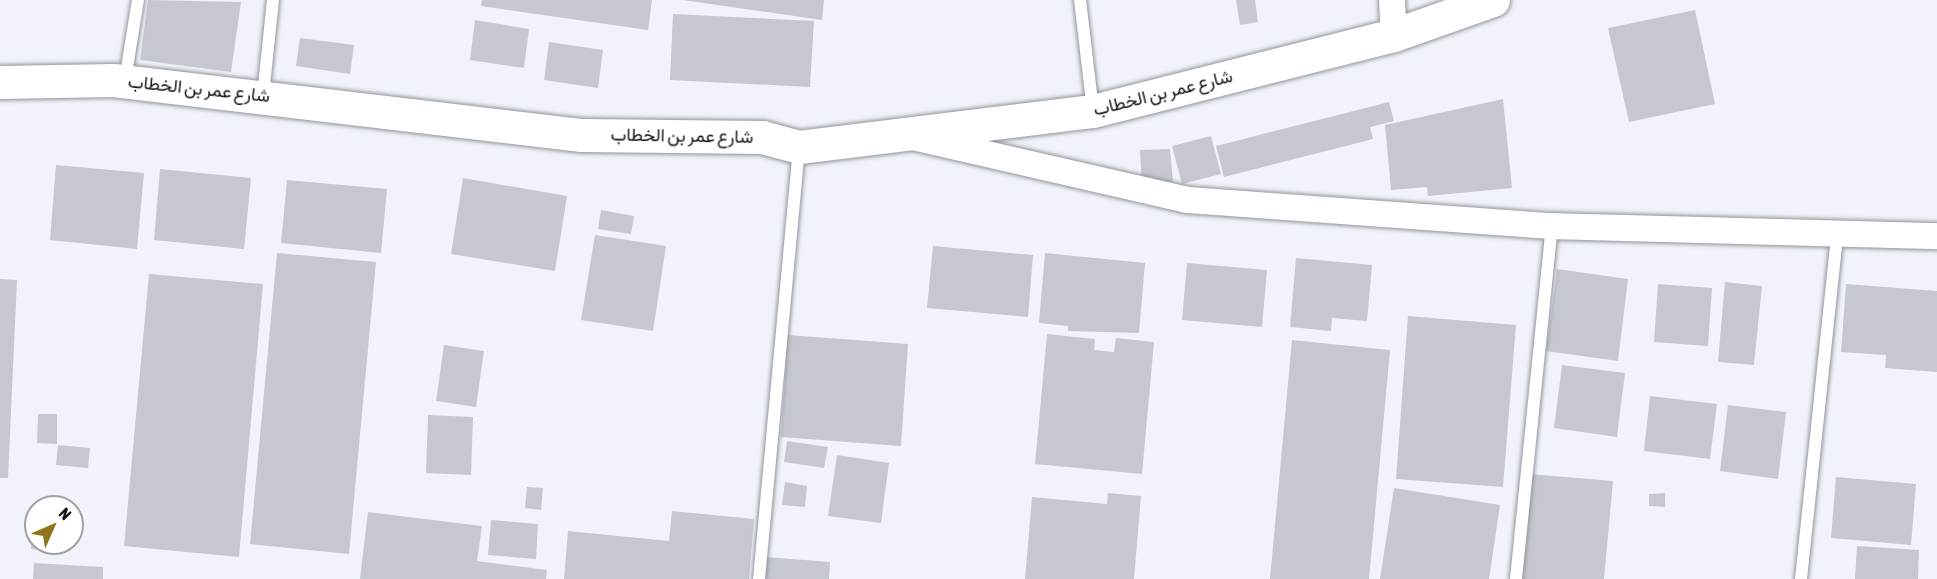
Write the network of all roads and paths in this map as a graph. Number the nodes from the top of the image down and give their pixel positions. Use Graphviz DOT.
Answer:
graph roads {
  1 [pos="138,0"];
  2 [pos="273,0"];
  3 [pos="1080,0"];
  4 [pos="1392,0"];
  5 [pos="1493,0"];
  6 [pos="1394,35"];
  7 [pos="124,81"];
  8 [pos="0,82"];
  9 [pos="263,95"];
  10 [pos="1093,111"];
  11 [pos="892,132"];
  12 [pos="799,147"];
  13 [pos="1552,226"];
  14 [pos="1836,234"];
  15 [pos="1937,236"];
  16 [pos="759,579"];
  17 [pos="1516,579"];
  18 [pos="1801,579"];
  1 -- 7 [label="lane"];
  2 -- 9 [label="lane"];
  3 -- 10 [label="lane"];
  4 -- 6 [label="street"];
  5 -- 6 [label="main road, شارع عمر بن الخطاب"];
  6 -- 10 [label="main road, شارع عمر بن الخطاب"];
  7 -- 8 [label="main road, شارع عمر بن الخطاب"];
  7 -- 9 [label="main road, شارع عمر بن الخطاب"];
  9 -- 12 [label="main road, شارع عمر بن الخطاب"];
  10 -- 11 [label="main road, شارع عمر بن الخطاب"];
  11 -- 12 [label="main road, شارع عمر بن الخطاب"];
  11 -- 13 [label="street"];
  12 -- 16 [label="lane"];
  13 -- 14 [label="street"];
  13 -- 17 [label="lane"];
  14 -- 15 [label="street"];
  14 -- 18 [label="lane"];
}
